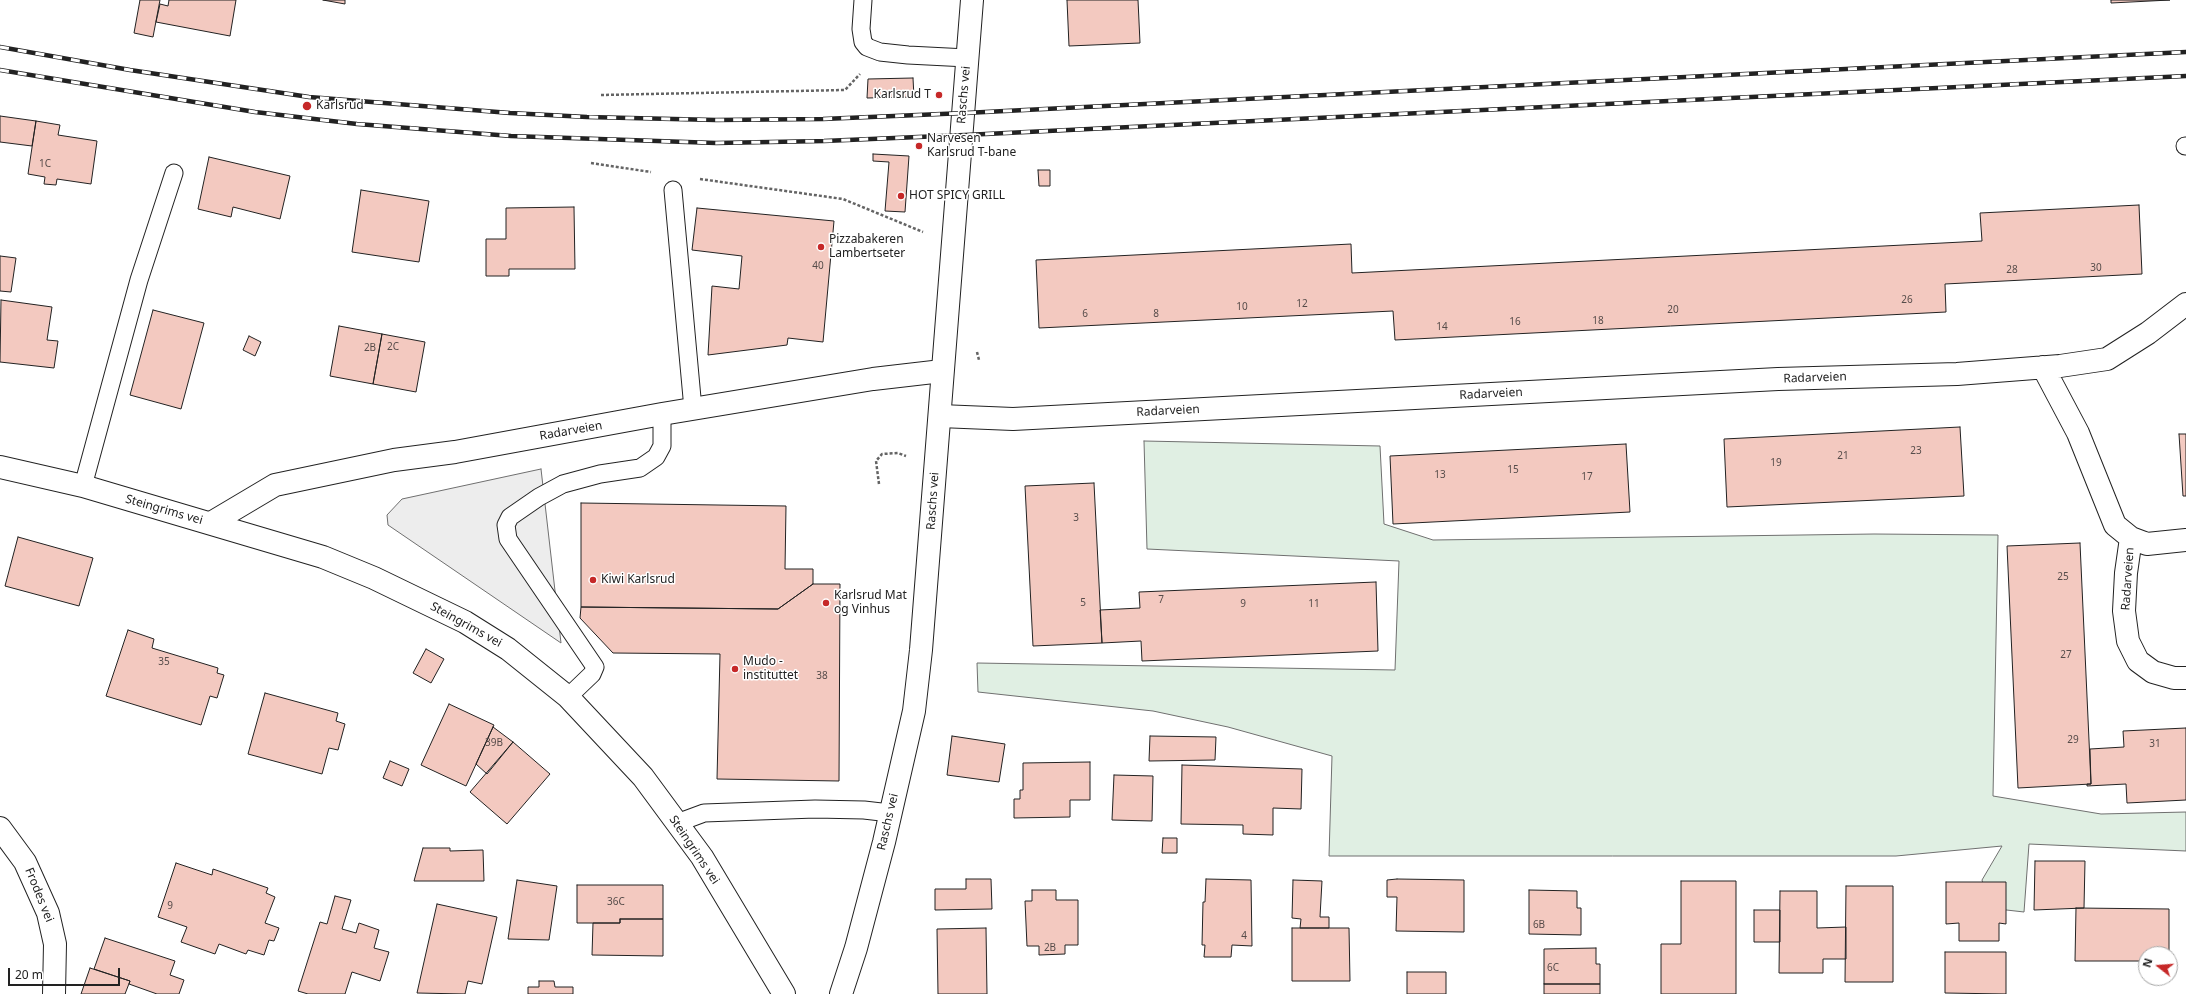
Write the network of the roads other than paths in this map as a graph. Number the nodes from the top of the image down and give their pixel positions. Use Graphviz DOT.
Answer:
graph roads {
  1 [pos="863,0"];
  2 [pos="972,0"];
  3 [pos="967,58"];
  4 [pos="174,173"];
  5 [pos="673,190"];
  6 [pos="2186,304"];
  7 [pos="2043,367"];
  8 [pos="942,371"];
  9 [pos="693,409"];
  10 [pos="662,414"];
  11 [pos="940,416"];
  12 [pos="0,467"];
  13 [pos="83,486"];
  14 [pos="211,523"];
  15 [pos="2131,538"];
  16 [pos="2186,540"];
  17 [pos="2186,678"];
  18 [pos="568,697"];
  19 [pos="890,813"];
  20 [pos="677,823"];
  21 [pos="0,828"];
  22 [pos="54,994"];
  23 [pos="784,994"];
  24 [pos="841,994"];
  1 -- 3 [label="lane"];
  2 -- 3 [label="street, Raschs vei"];
  3 -- 8 [label="street, Raschs vei"];
  4 -- 13 [label="lane"];
  5 -- 9 [label="lane"];
  6 -- 7 [label="street, Radarveien"];
  7 -- 11 [label="street, Radarveien"];
  7 -- 15 [label="street, Radarveien"];
  8 -- 9 [label="street, Radarveien"];
  8 -- 11 [label="street, Raschs vei"];
  9 -- 10 [label="street, Radarveien"];
  10 -- 14 [label="street, Radarveien"];
  10 -- 18 [label="lane"];
  11 -- 19 [label="street, Raschs vei"];
  12 -- 13 [label="street, Steingrims vei"];
  13 -- 14 [label="street, Steingrims vei"];
  14 -- 18 [label="street, Steingrims vei"];
  15 -- 16 [label="street, Radarveien"];
  15 -- 17 [label="street, Radarveien"];
  18 -- 20 [label="street, Steingrims vei"];
  19 -- 20 [label="lane"];
  19 -- 24 [label="street, Raschs vei"];
  20 -- 23 [label="street, Steingrims vei"];
  21 -- 22 [label="street, Frodes vei"];
}
